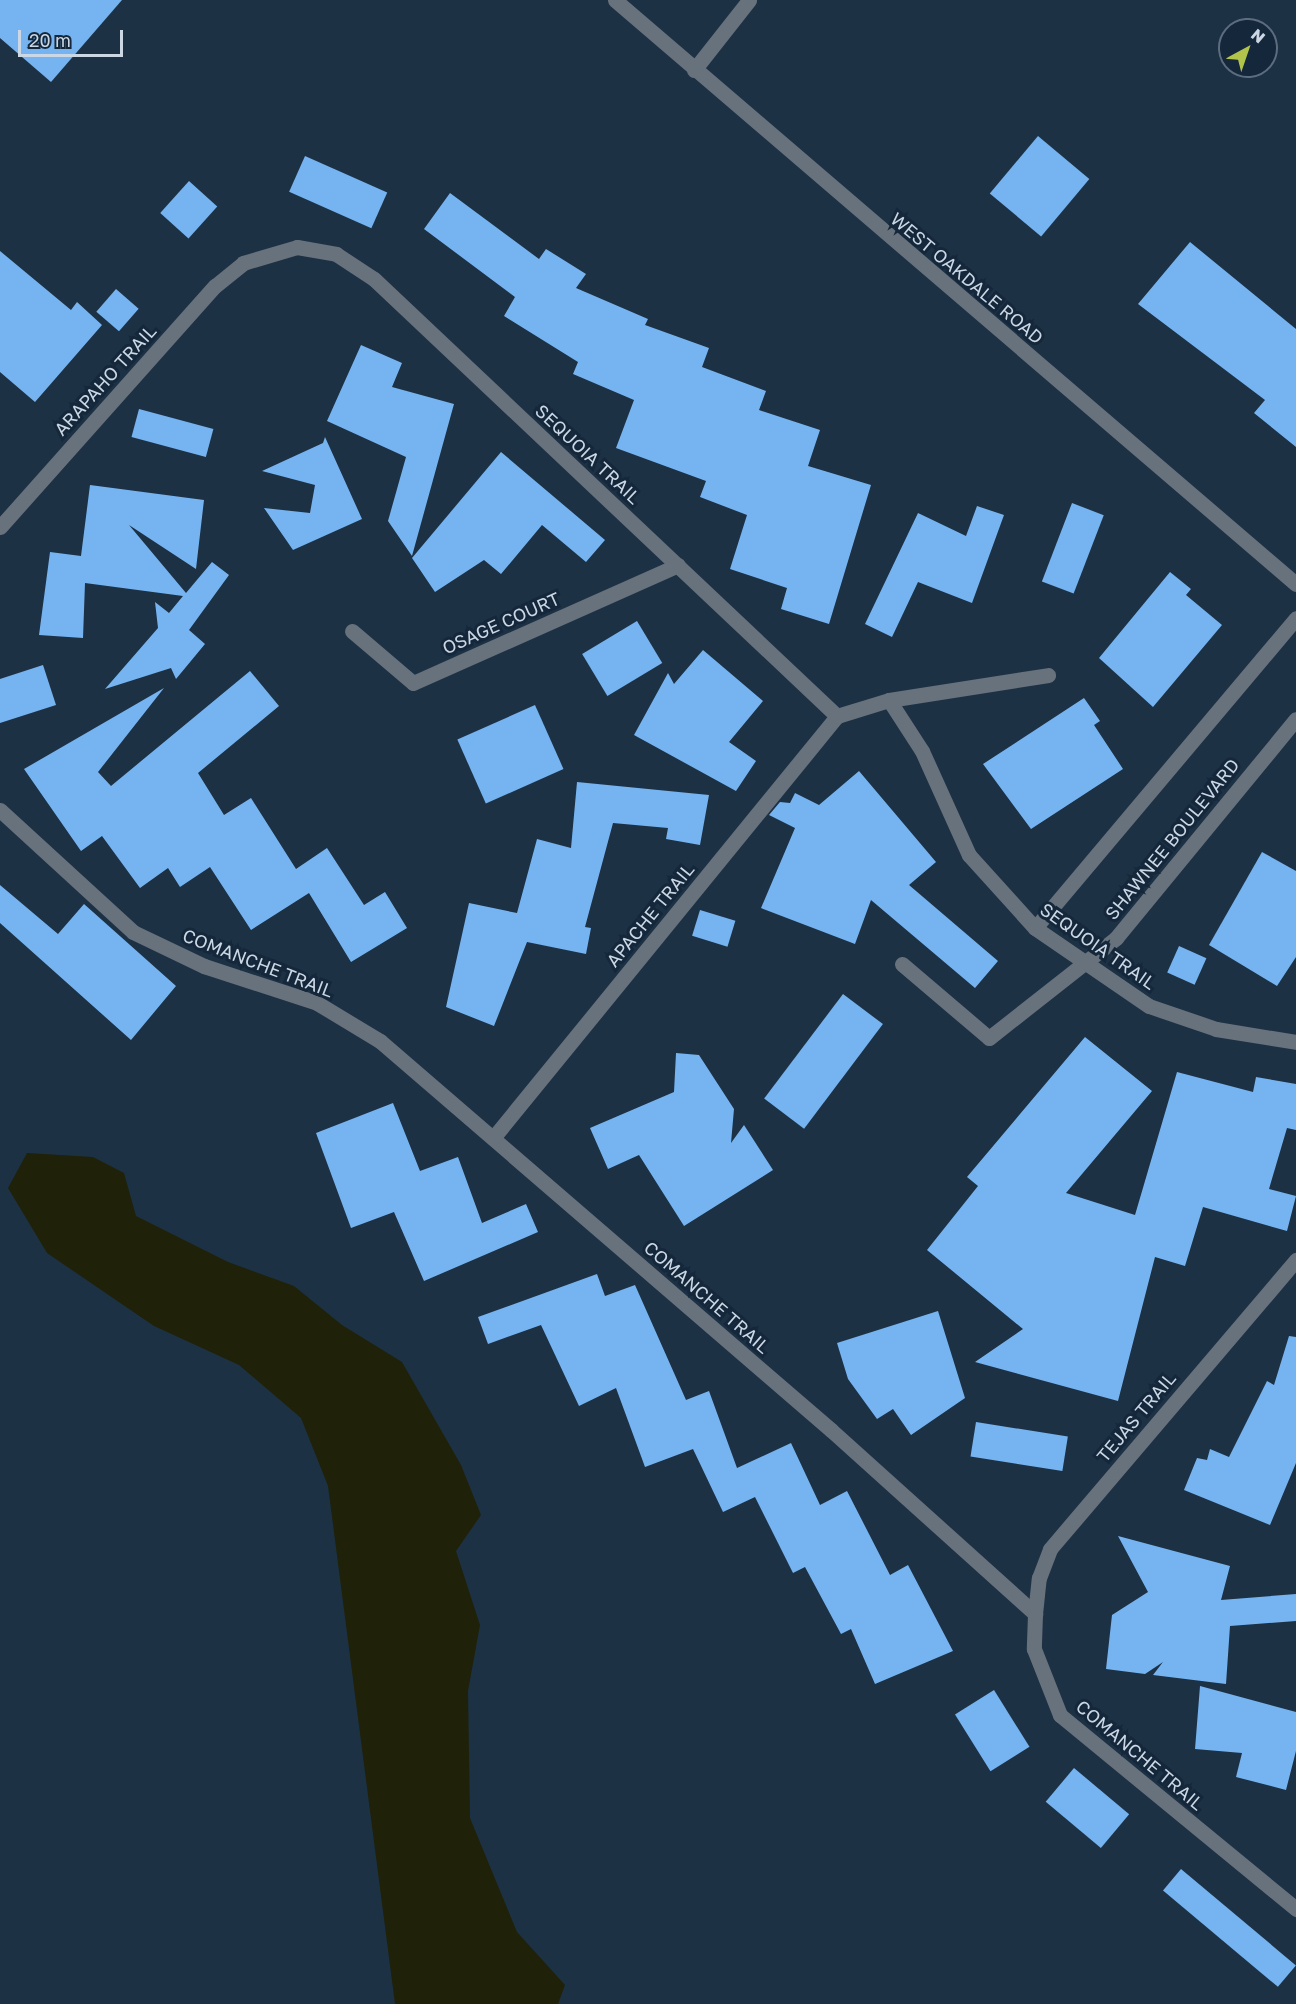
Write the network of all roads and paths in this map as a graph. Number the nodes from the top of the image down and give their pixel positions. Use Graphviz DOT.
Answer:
graph roads {
  1 [pos="615,0"];
  2 [pos="749,0"];
  3 [pos="694,70"];
  4 [pos="243,263"];
  5 [pos="0,527"];
  6 [pos="678,566"];
  7 [pos="1296,584"];
  8 [pos="1296,618"];
  9 [pos="352,631"];
  10 [pos="1048,675"];
  11 [pos="889,699"];
  12 [pos="837,716"];
  13 [pos="1296,719"];
  14 [pos="0,810"];
  15 [pos="1035,928"];
  16 [pos="902,964"];
  17 [pos="1087,964"];
  18 [pos="1296,1042"];
  19 [pos="493,1138"];
  20 [pos="1296,1260"];
  21 [pos="1035,1614"];
  22 [pos="1296,1910"];
  1 -- 3 [label="street, WEST OAKDALE ROAD"];
  2 -- 3 [label="street"];
  3 -- 7 [label="street, WEST OAKDALE ROAD"];
  4 -- 5 [label="street, ARAPAHO TRAIL"];
  4 -- 6 [label="street, SEQUOIA TRAIL"];
  6 -- 9 [label="street, OSAGE COURT"];
  6 -- 12 [label="street, SEQUOIA TRAIL"];
  8 -- 15 [label="street"];
  10 -- 11 [label="street"];
  11 -- 12 [label="street"];
  11 -- 15 [label="street, SEQUOIA TRAIL"];
  12 -- 19 [label="street, APACHE TRAIL"];
  13 -- 17 [label="street, SHAWNEE BOULEVARD"];
  14 -- 19 [label="street, COMANCHE TRAIL"];
  15 -- 17 [label="street, SEQUOIA TRAIL"];
  16 -- 17 [label="street, SHAWNEE BOULEVARD"];
  17 -- 18 [label="street, SEQUOIA TRAIL"];
  19 -- 21 [label="street, COMANCHE TRAIL"];
  20 -- 21 [label="street, TEJAS TRAIL"];
  21 -- 22 [label="street, COMANCHE TRAIL"];
}
